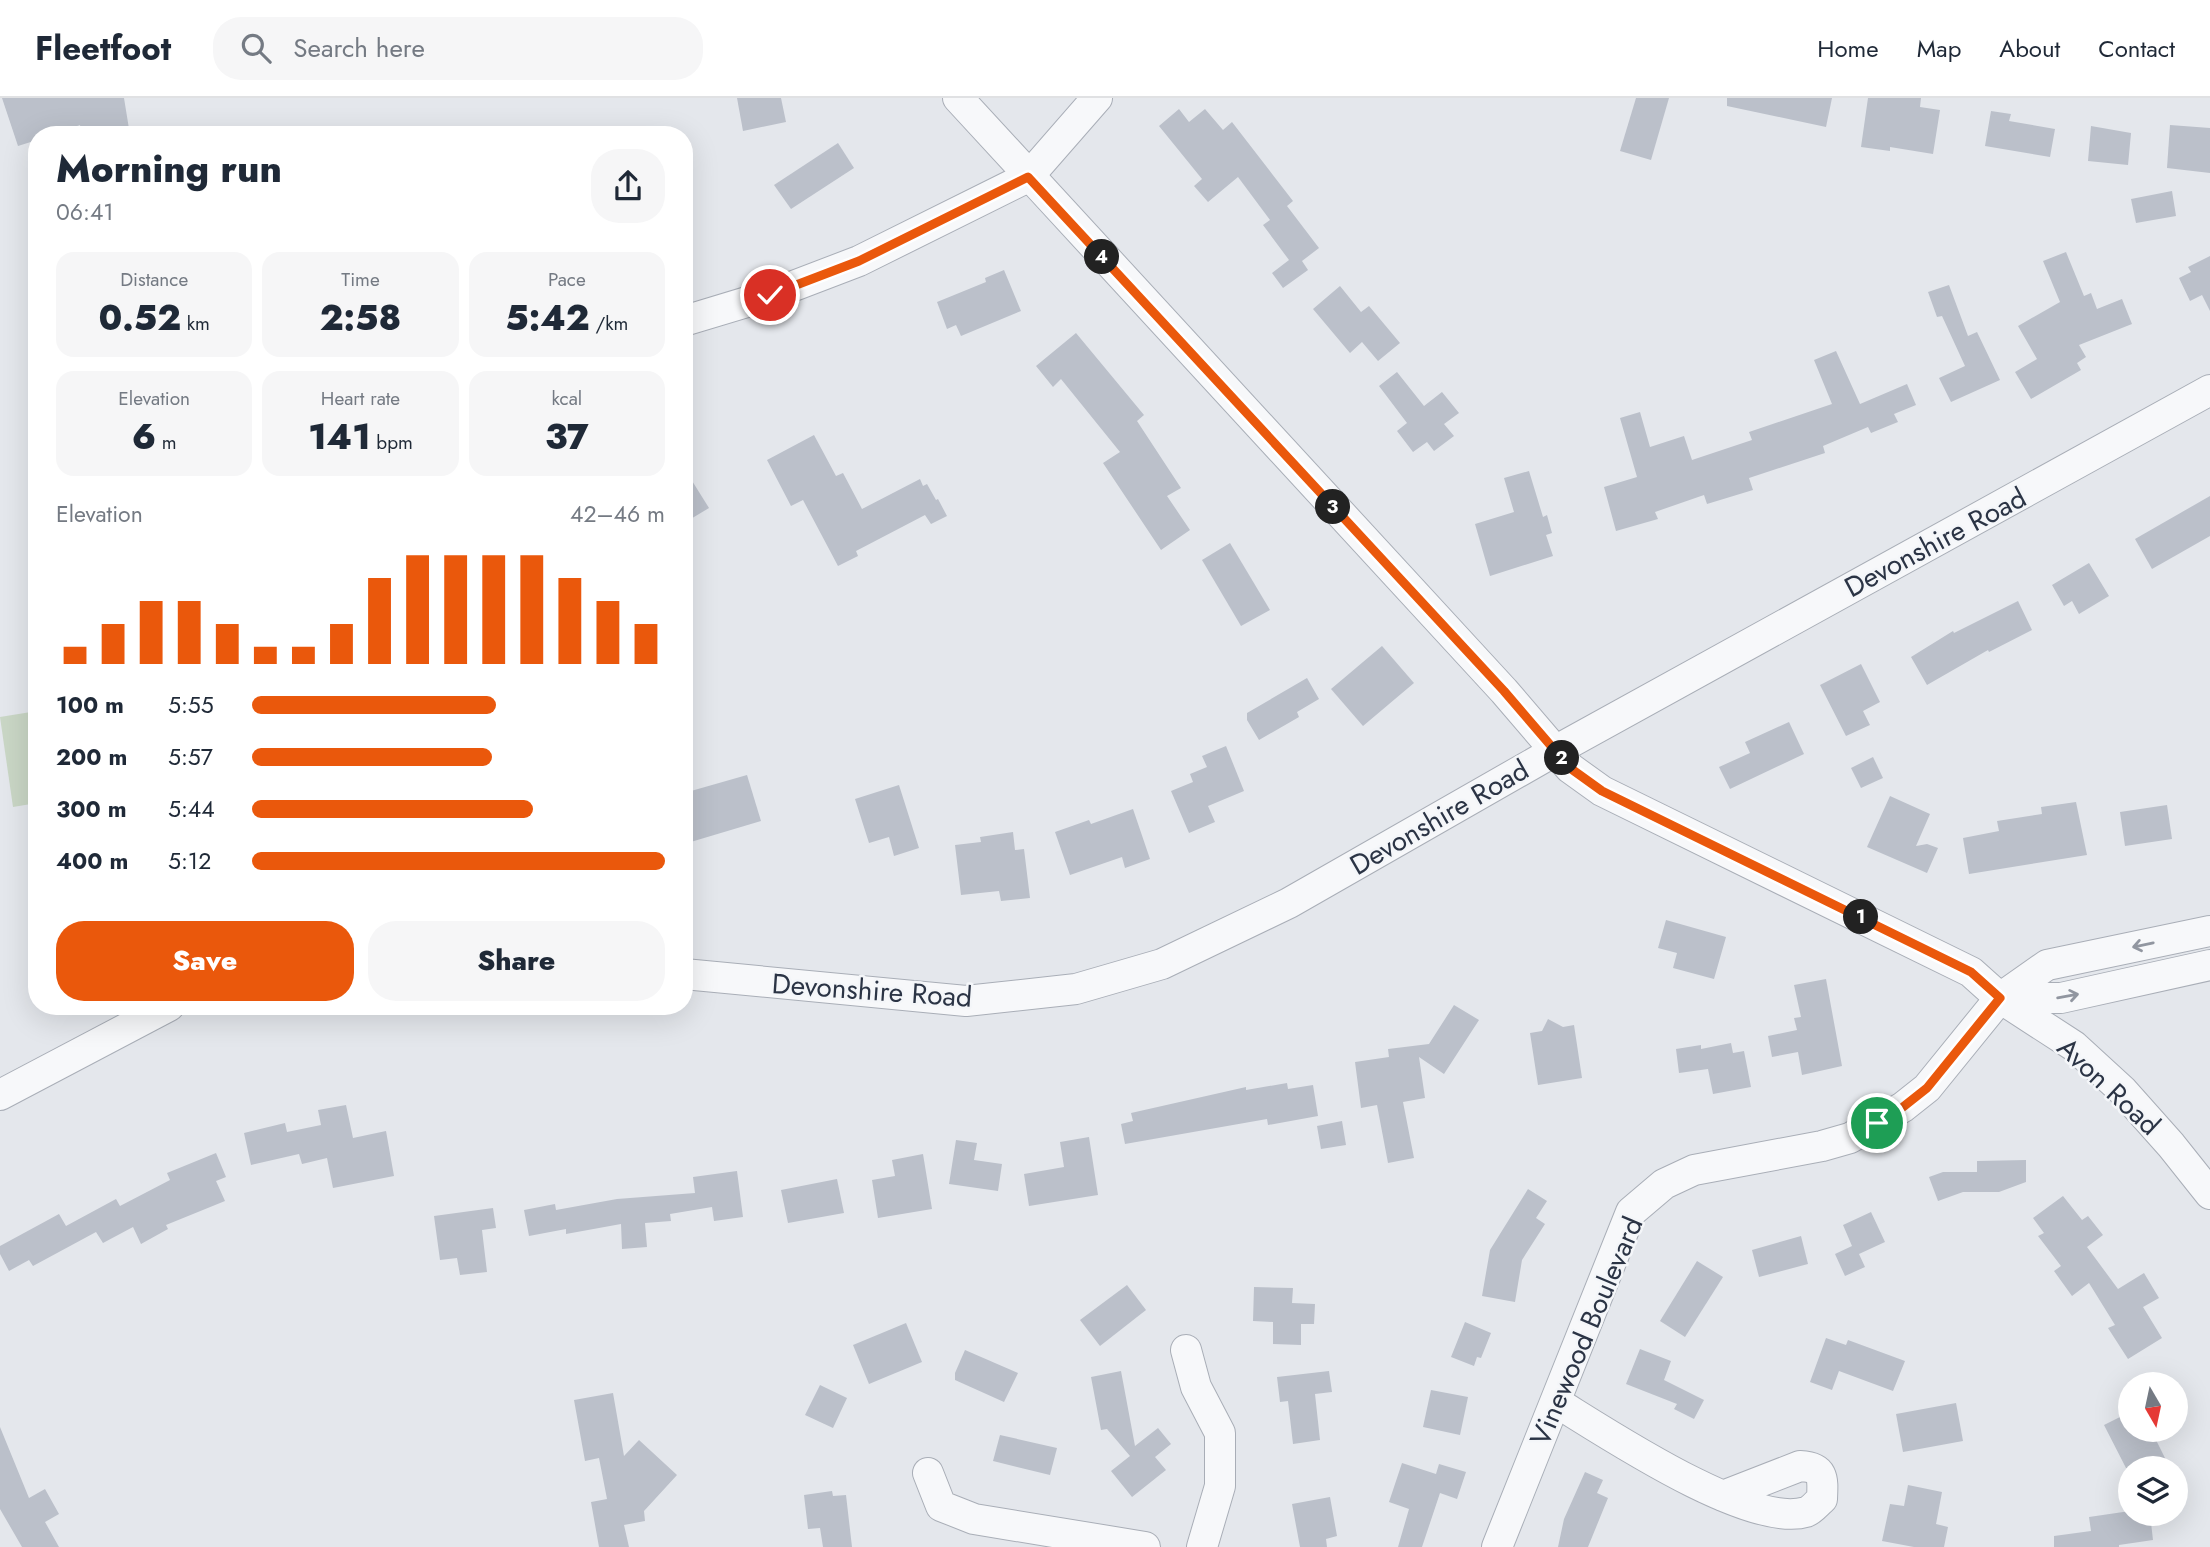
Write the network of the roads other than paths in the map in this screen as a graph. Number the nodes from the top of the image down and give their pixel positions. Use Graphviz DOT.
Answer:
graph roads {
  1 [pos="958,98"];
  2 [pos="1097,98"];
  3 [pos="1028,177"];
  4 [pos="693,318"];
  5 [pos="2210,390"];
  6 [pos="1555,751"];
  7 [pos="2210,931"];
  8 [pos="2210,965"];
  9 [pos="693,975"];
  10 [pos="2000,998"];
  11 [pos="152,1015"];
  12 [pos="0,1095"];
  13 [pos="2210,1195"];
  14 [pos="1185,1350"];
  15 [pos="1556,1402"];
  16 [pos="928,1473"];
  17 [pos="1723,1496"];
  18 [pos="1145,1547"];
  19 [pos="1202,1547"];
  20 [pos="1497,1547"];
  1 -- 3 [label="street, Avon Road"];
  2 -- 3 [label="street"];
  3 -- 4 [label="street"];
  3 -- 6 [label="street, Avon Road"];
  5 -- 6 [label="street, Devonshire Road"];
  6 -- 9 [label="street, Devonshire Road"];
  6 -- 10 [label="street, Avon Road"];
  7 -- 10 [label="street, Vinewood Boulevard, one-way"];
  10 -- 8 [label="street, one-way"];
  10 -- 13 [label="street, Avon Road"];
  10 -- 15 [label="street, Vinewood Boulevard"];
  11 -- 12 [label="street"];
  14 -- 19 [label="street"];
  15 -- 17 [label="street"];
  15 -- 20 [label="street, Vinewood Boulevard"];
  16 -- 18 [label="street"];
}
